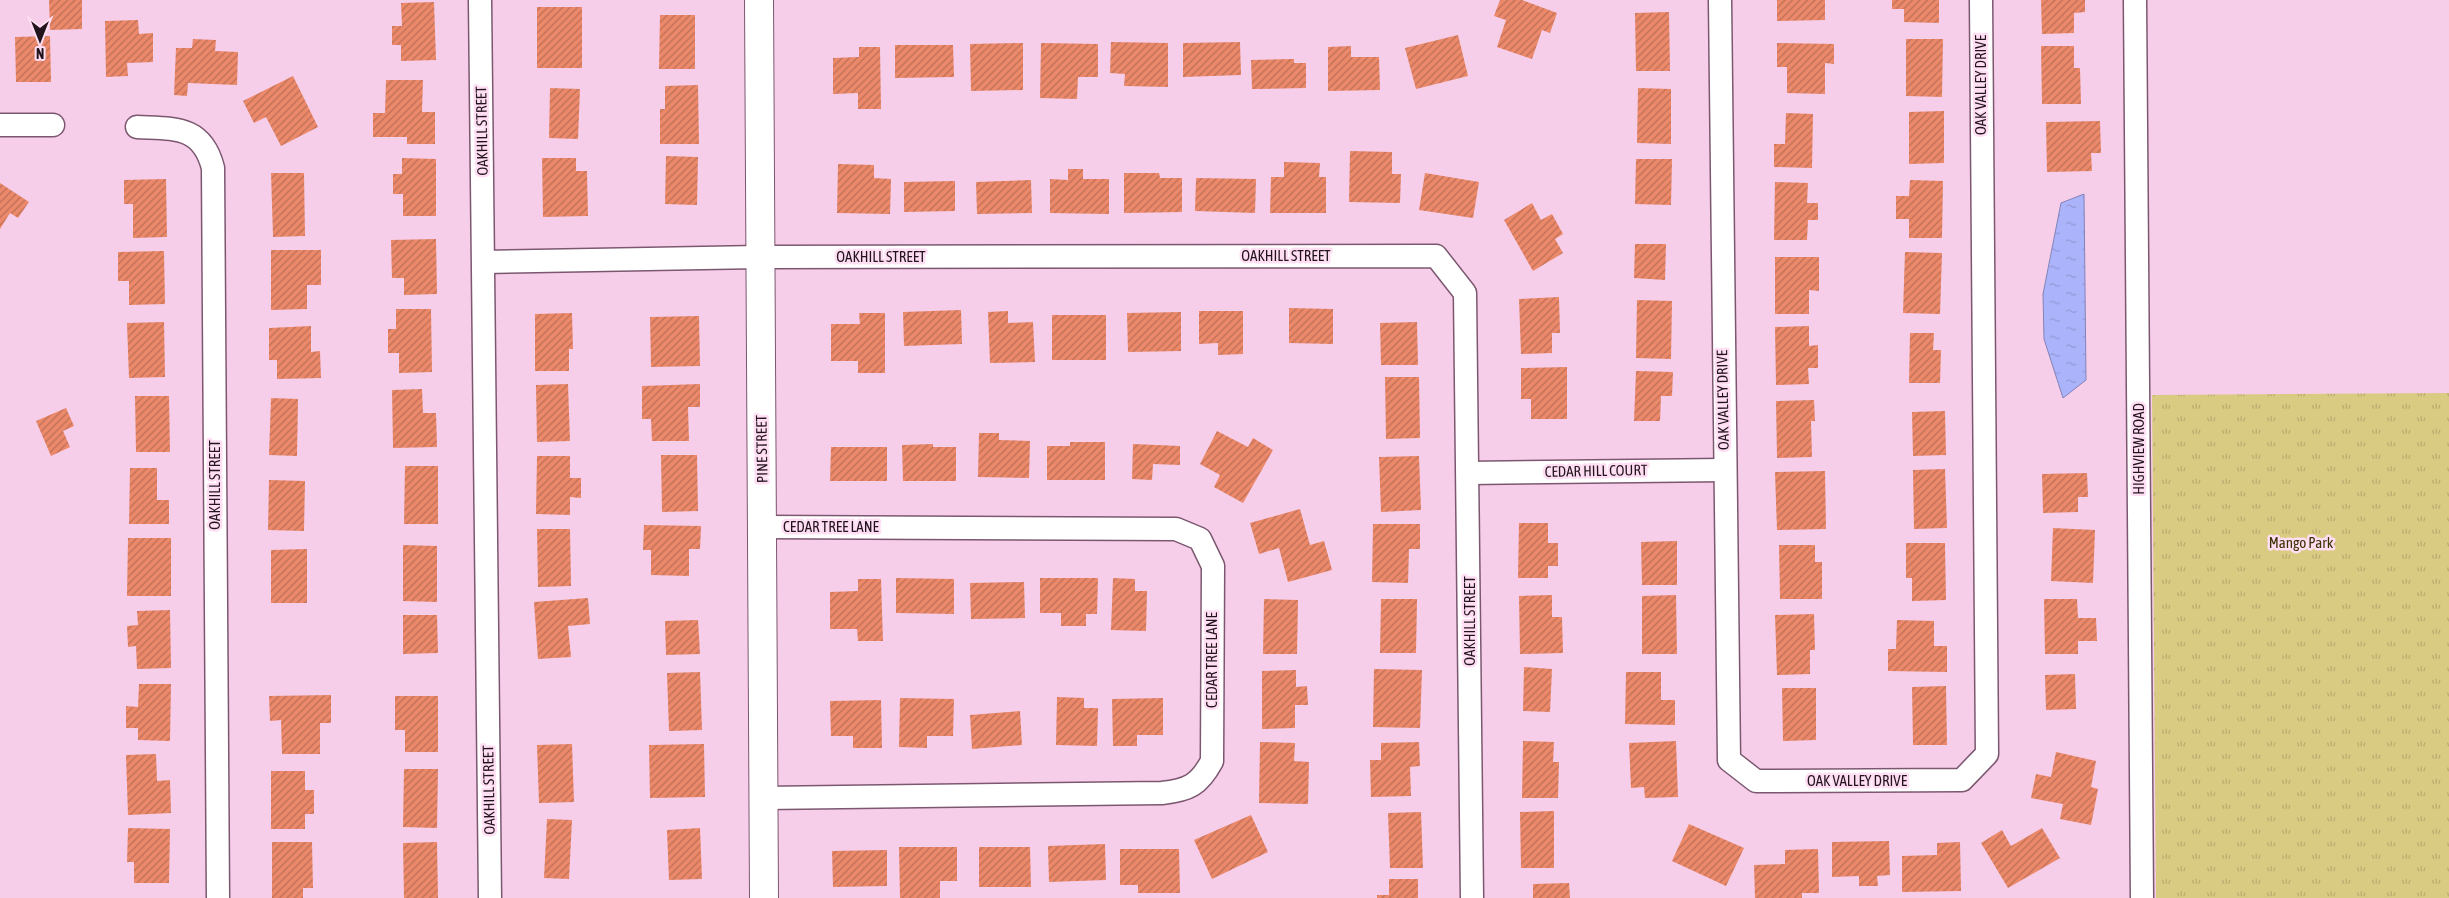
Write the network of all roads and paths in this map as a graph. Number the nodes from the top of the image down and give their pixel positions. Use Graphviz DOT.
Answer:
graph roads {
  1 [pos="480,0"];
  2 [pos="759,0"];
  3 [pos="1720,0"];
  4 [pos="1981,0"];
  5 [pos="2136,0"];
  6 [pos="0,125"];
  7 [pos="53,125"];
  8 [pos="137,126"];
  9 [pos="759,257"];
  10 [pos="484,262"];
  11 [pos="1724,470"];
  12 [pos="1468,473"];
  13 [pos="764,527"];
  14 [pos="764,798"];
  15 [pos="218,898"];
  16 [pos="490,898"];
  17 [pos="764,898"];
  18 [pos="1472,898"];
  19 [pos="2142,898"];
  1 -- 10 [label="street, OAKHILL STREET"];
  2 -- 9 [label="street, PINE STREET"];
  3 -- 11 [label="street, OAK VALLEY DRIVE"];
  4 -- 11 [label="street, OAK VALLEY DRIVE"];
  5 -- 19 [label="street, HIGHVIEW ROAD"];
  6 -- 7 [label="street"];
  8 -- 15 [label="street, OAKHILL STREET"];
  9 -- 10 [label="street, OAKHILL STREET"];
  9 -- 12 [label="street, OAKHILL STREET"];
  9 -- 13 [label="street, PINE STREET"];
  10 -- 16 [label="street, OAKHILL STREET"];
  11 -- 12 [label="street, CEDAR HILL COURT"];
  12 -- 18 [label="street, OAKHILL STREET"];
  13 -- 14 [label="street, PINE STREET"];
  13 -- 14 [label="street, CEDAR TREE LANE"];
  14 -- 17 [label="street, PINE STREET"];
}
